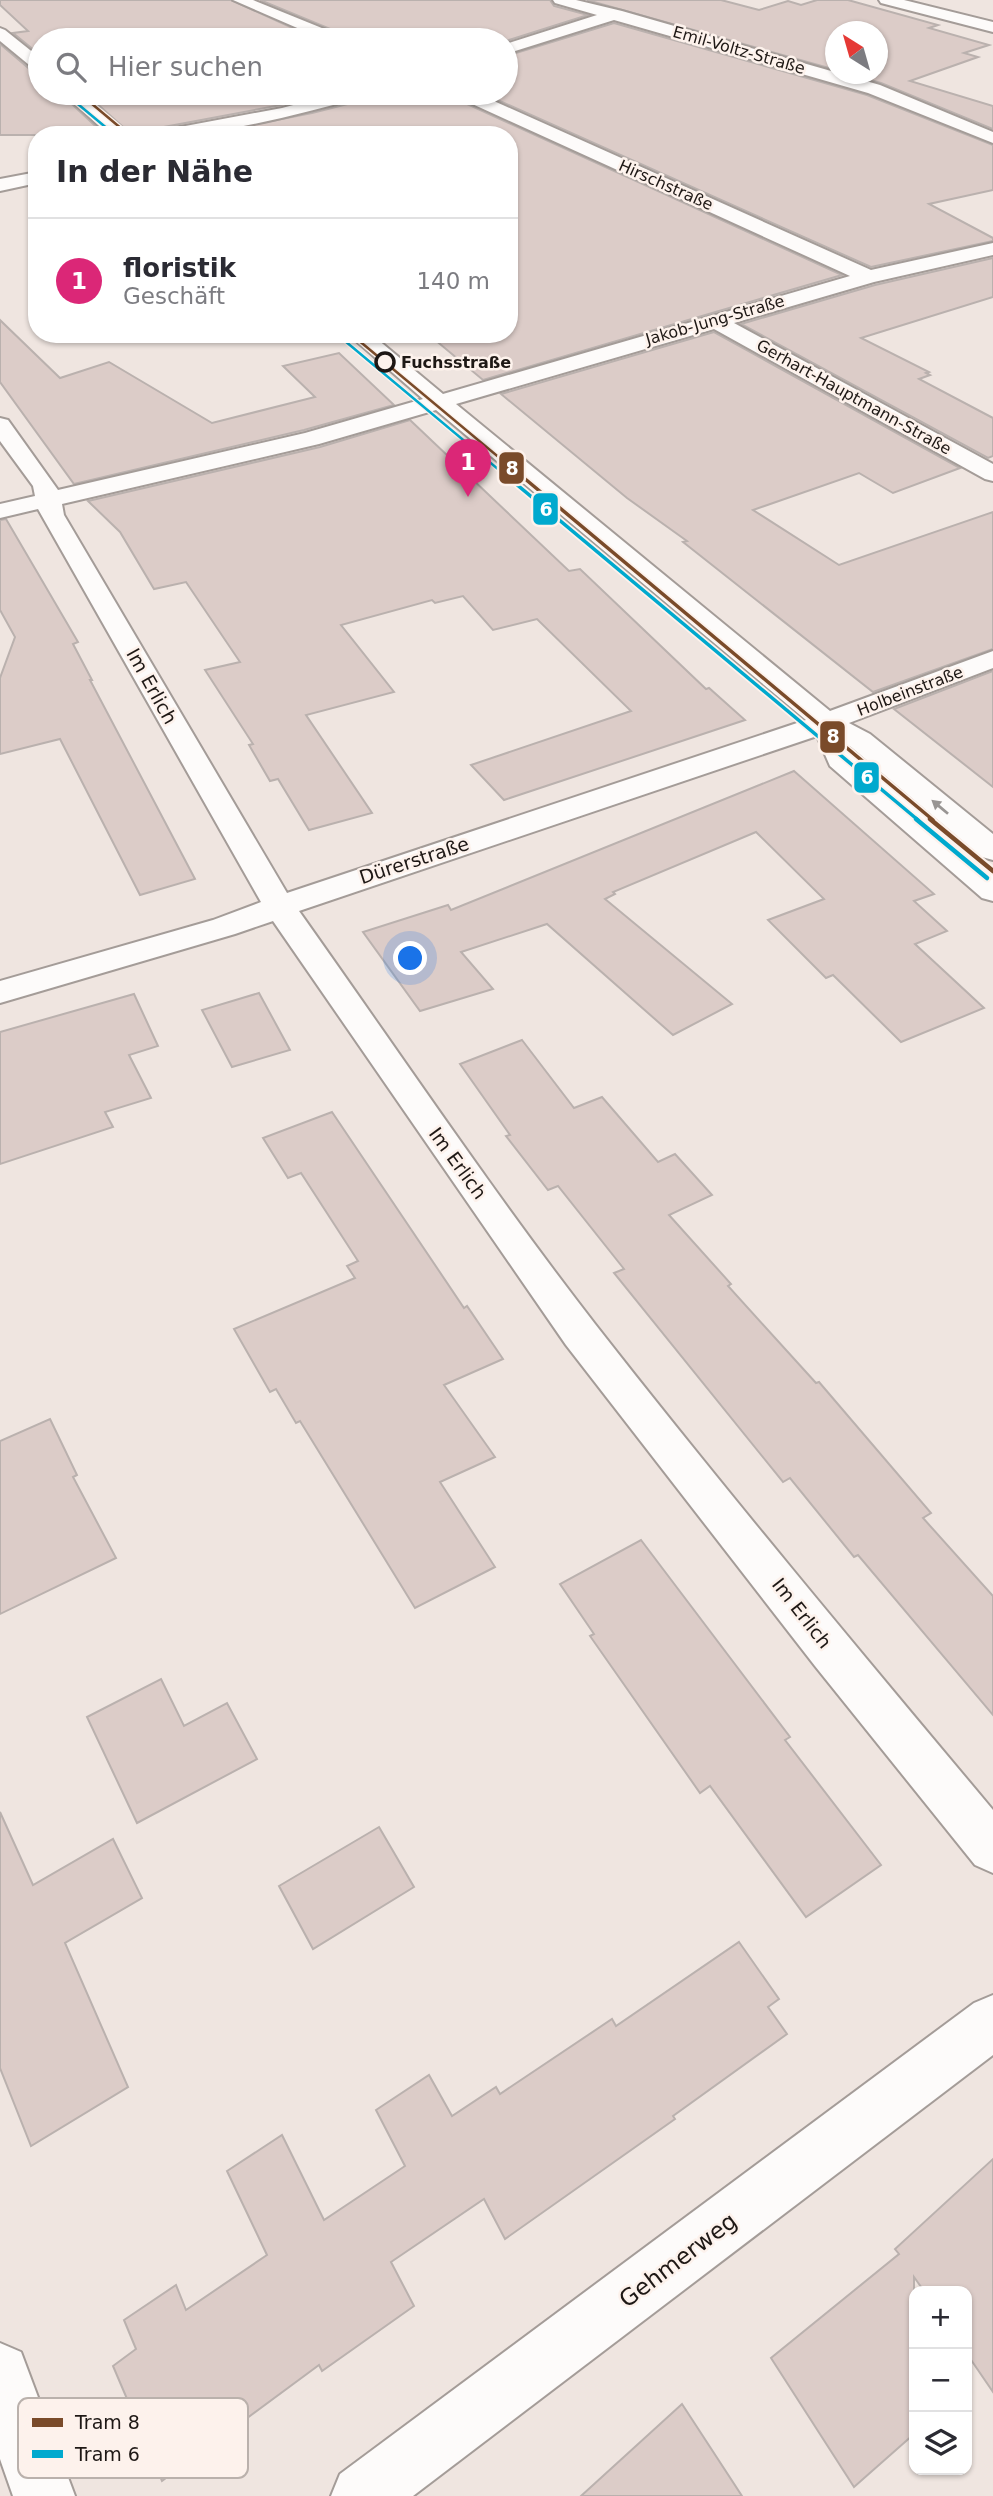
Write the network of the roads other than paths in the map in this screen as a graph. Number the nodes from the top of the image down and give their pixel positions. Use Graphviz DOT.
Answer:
graph roads {
  1 [pos="240,0"];
  2 [pos="560,0"];
  3 [pos="886,0"];
  4 [pos="639,7"];
  5 [pos="617,14"];
  6 [pos="993,27"];
  7 [pos="309,28"];
  8 [pos="0,33"];
  9 [pos="518,45"];
  10 [pos="28,56"];
  11 [pos="85,105"];
  12 [pos="313,105"];
  13 [pos="489,105"];
  14 [pos="110,126"];
  15 [pos="213,126"];
  16 [pos="993,138"];
  17 [pos="28,179"];
  18 [pos="0,185"];
  19 [pos="993,249"];
  20 [pos="869,277"];
  21 [pos="714,320"];
  22 [pos="369,343"];
  23 [pos="441,402"];
  24 [pos="0,425"];
  25 [pos="993,474"];
  26 [pos="49,500"];
  27 [pos="0,511"];
  28 [pos="993,659"];
  29 [pos="827,723"];
  30 [pos="993,850"];
  31 [pos="993,891"];
  32 [pos="280,906"];
  33 [pos="0,992"];
  34 [pos="993,1848"];
  35 [pos="993,2022"];
  36 [pos="0,2374"];
  37 [pos="18,2424"];
  38 [pos="38,2478"];
  39 [pos="44,2496"];
  40 [pos="362,2496"];
  1 -- 7 [label="street"];
  2 -- 5 [label="street, Emil-Voltz-Straße"];
  3 -- 6 [label="street"];
  4 -- 5 [label="street"];
  5 -- 9 [label="street"];
  5 -- 16 [label="street, Emil-Voltz-Straße"];
  8 -- 10 [label="street"];
  11 -- 14 [label="street"];
  12 -- 15 [label="street"];
  13 -- 20 [label="street, Hirschstraße"];
  17 -- 18 [label="street"];
  19 -- 20 [label="street, Jakob-Jung-Straße"];
  20 -- 21 [label="street, Jakob-Jung-Straße"];
  21 -- 23 [label="street, Jakob-Jung-Straße"];
  21 -- 25 [label="street, Gerhart-Hauptmann-Straße"];
  22 -- 23 [label="street"];
  23 -- 26 [label="street"];
  23 -- 29 [label="street"];
  24 -- 26 [label="street, Im Erlich"];
  26 -- 27 [label="street"];
  26 -- 32 [label="street, Im Erlich"];
  28 -- 29 [label="street, Holbeinstraße"];
  30 -- 29 [label="street, one-way"];
  29 -- 31 [label="street"];
  29 -- 32 [label="street, Dürerstraße"];
  32 -- 33 [label="street, Dürerstraße"];
  32 -- 34 [label="street, Im Erlich"];
  35 -- 40 [label="street, Gehmerweg"];
  36 -- 37 [label="street"];
  38 -- 39 [label="street"];
}
